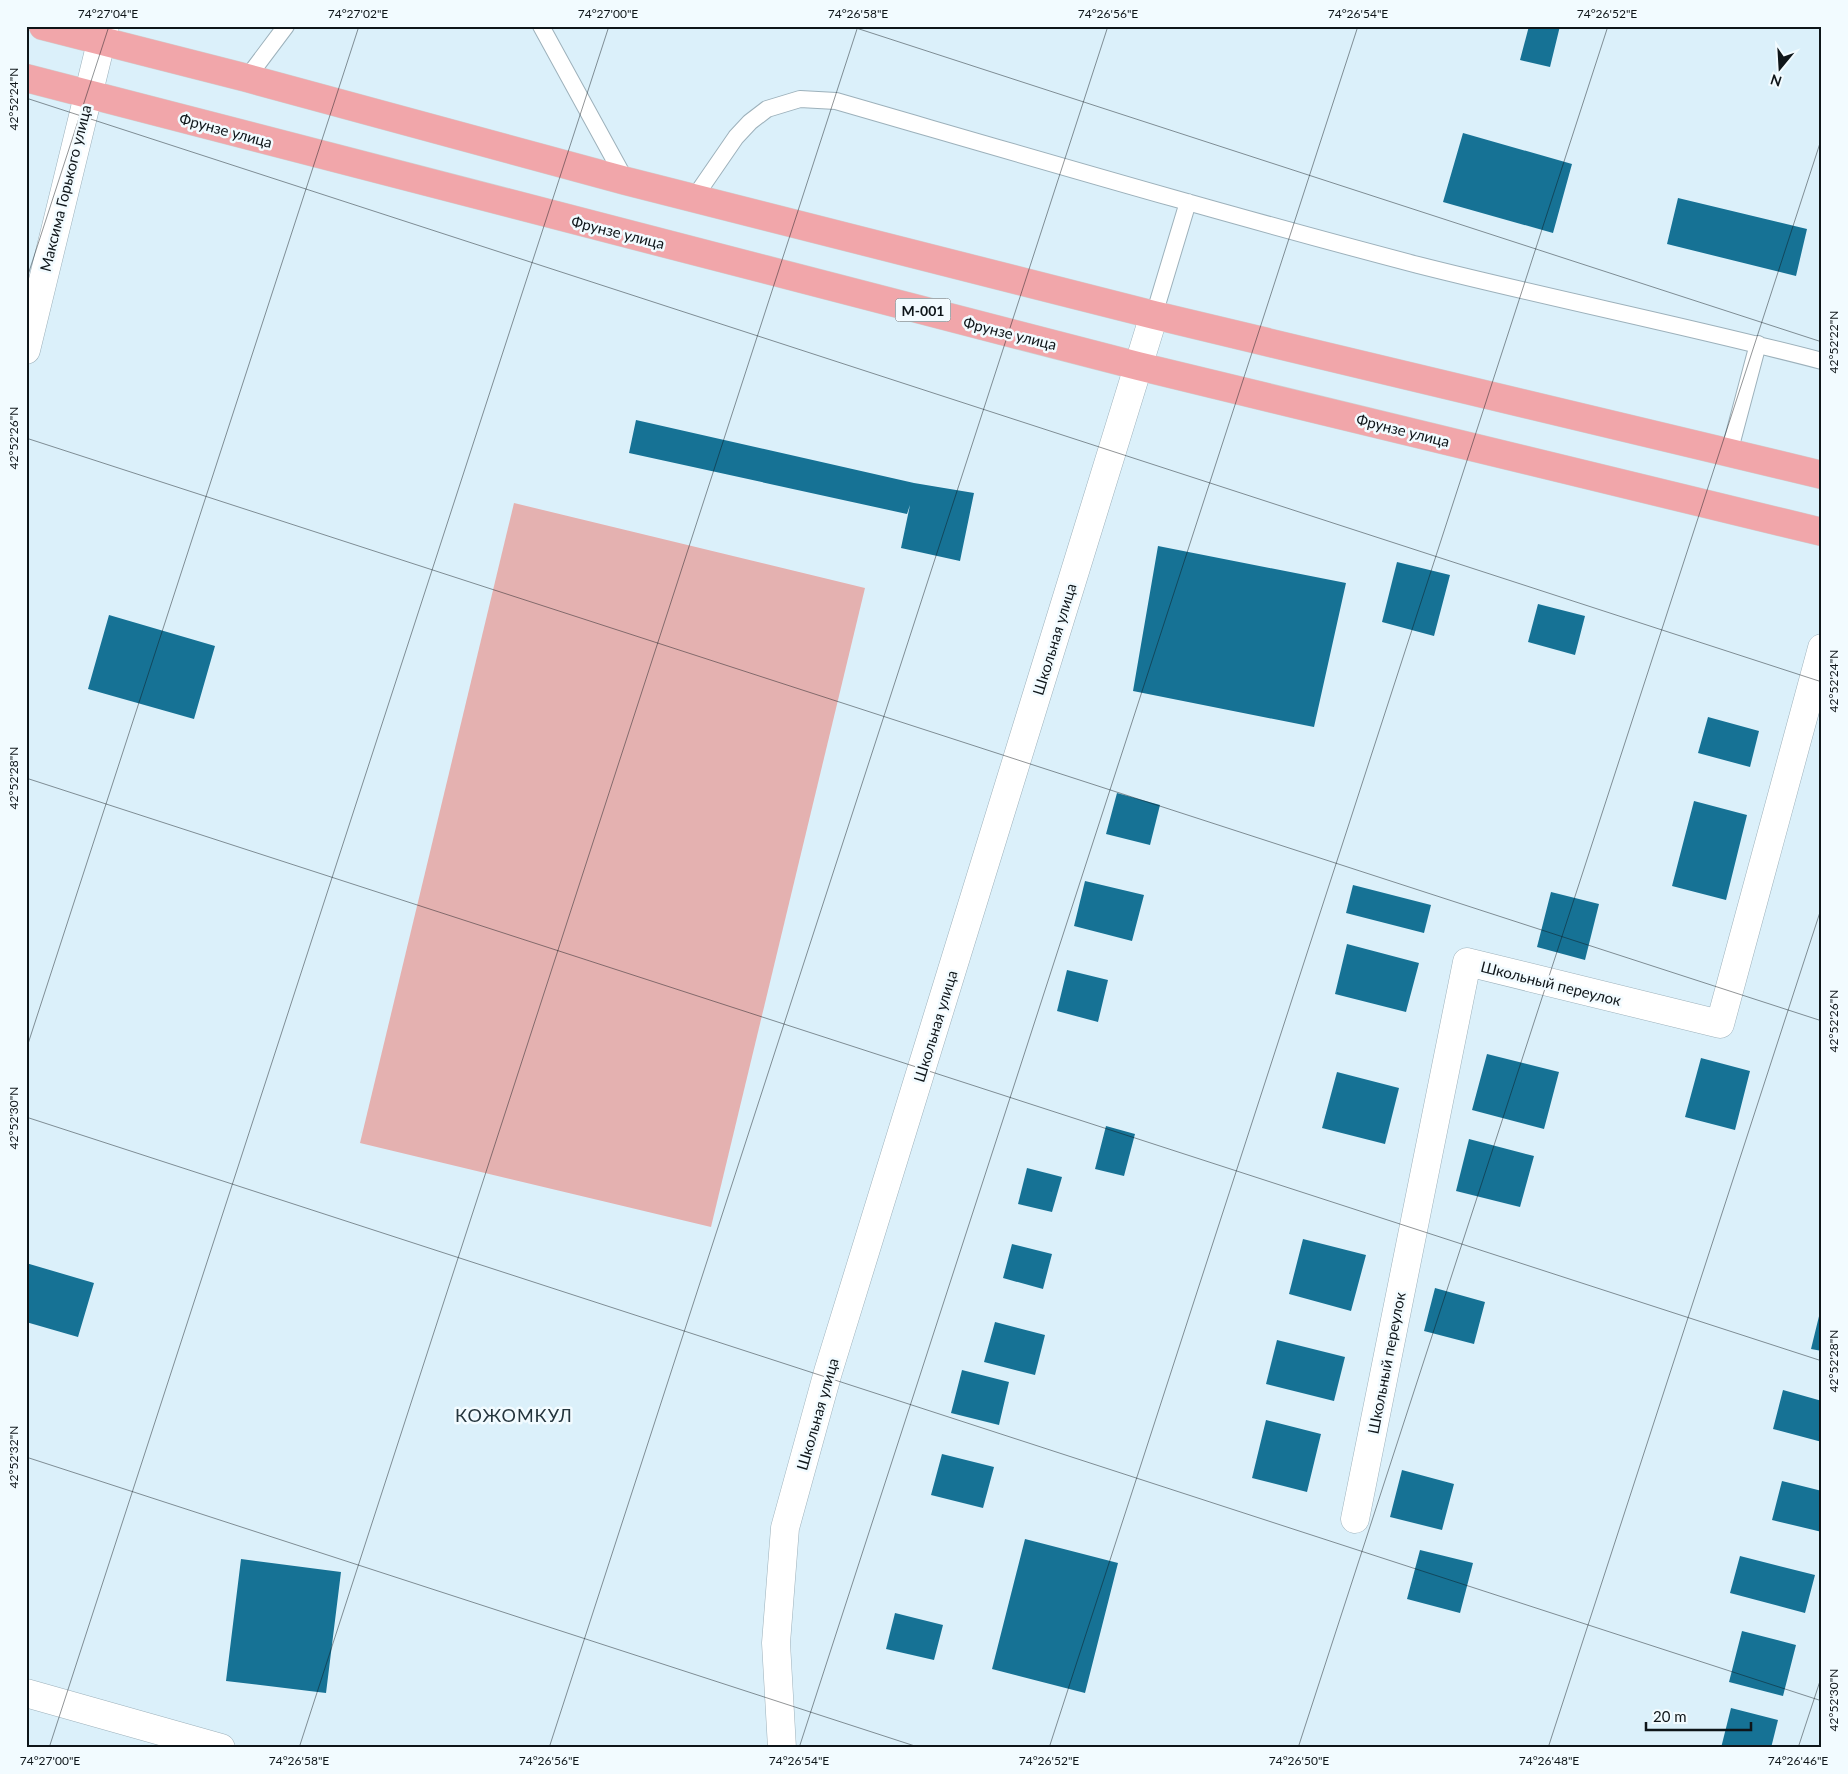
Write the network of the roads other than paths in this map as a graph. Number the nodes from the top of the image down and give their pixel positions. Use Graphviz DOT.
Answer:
graph roads {
  1 [pos="43,26"];
  2 [pos="286,26"];
  3 [pos="541,26"];
  4 [pos="103,34"];
  5 [pos="26,78"];
  6 [pos="247,78"];
  7 [pos="88,93"];
  8 [pos="626,181"];
  9 [pos="694,198"];
  10 [pos="1188,202"];
  11 [pos="1154,315"];
  12 [pos="1758,344"];
  13 [pos="26,350"];
  14 [pos="1822,361"];
  15 [pos="1138,366"];
  16 [pos="1729,453"];
  17 [pos="1822,475"];
  18 [pos="1822,532"];
  19 [pos="1822,648"];
  20 [pos="1355,1519"];
  21 [pos="26,1693"];
  22 [pos="222,1748"];
  23 [pos="782,1748"];
  1 -- 4 [label="main road"];
  2 -- 6 [label="lane"];
  3 -- 8 [label="lane"];
  4 -- 6 [label="main road"];
  4 -- 7 [label="street, Максима Горького улица"];
  5 -- 7 [label="main road, Фрунзе улица / M-001"];
  6 -- 8 [label="main road"];
  7 -- 13 [label="street, Максима Горького улица"];
  7 -- 15 [label="main road, Фрунзе улица / M-001"];
  8 -- 9 [label="main road"];
  9 -- 10 [label="lane"];
  9 -- 11 [label="main road"];
  10 -- 11 [label="lane"];
  10 -- 12 [label="lane"];
  11 -- 15 [label="street, Школьная улица"];
  11 -- 16 [label="main road"];
  12 -- 14 [label="lane"];
  12 -- 16 [label="lane"];
  15 -- 18 [label="main road, Фрунзе улица / M-001"];
  15 -- 23 [label="street, Школьная улица"];
  16 -- 17 [label="main road"];
  19 -- 20 [label="street, Школьный переулок"];
  21 -- 22 [label="street"];
}
